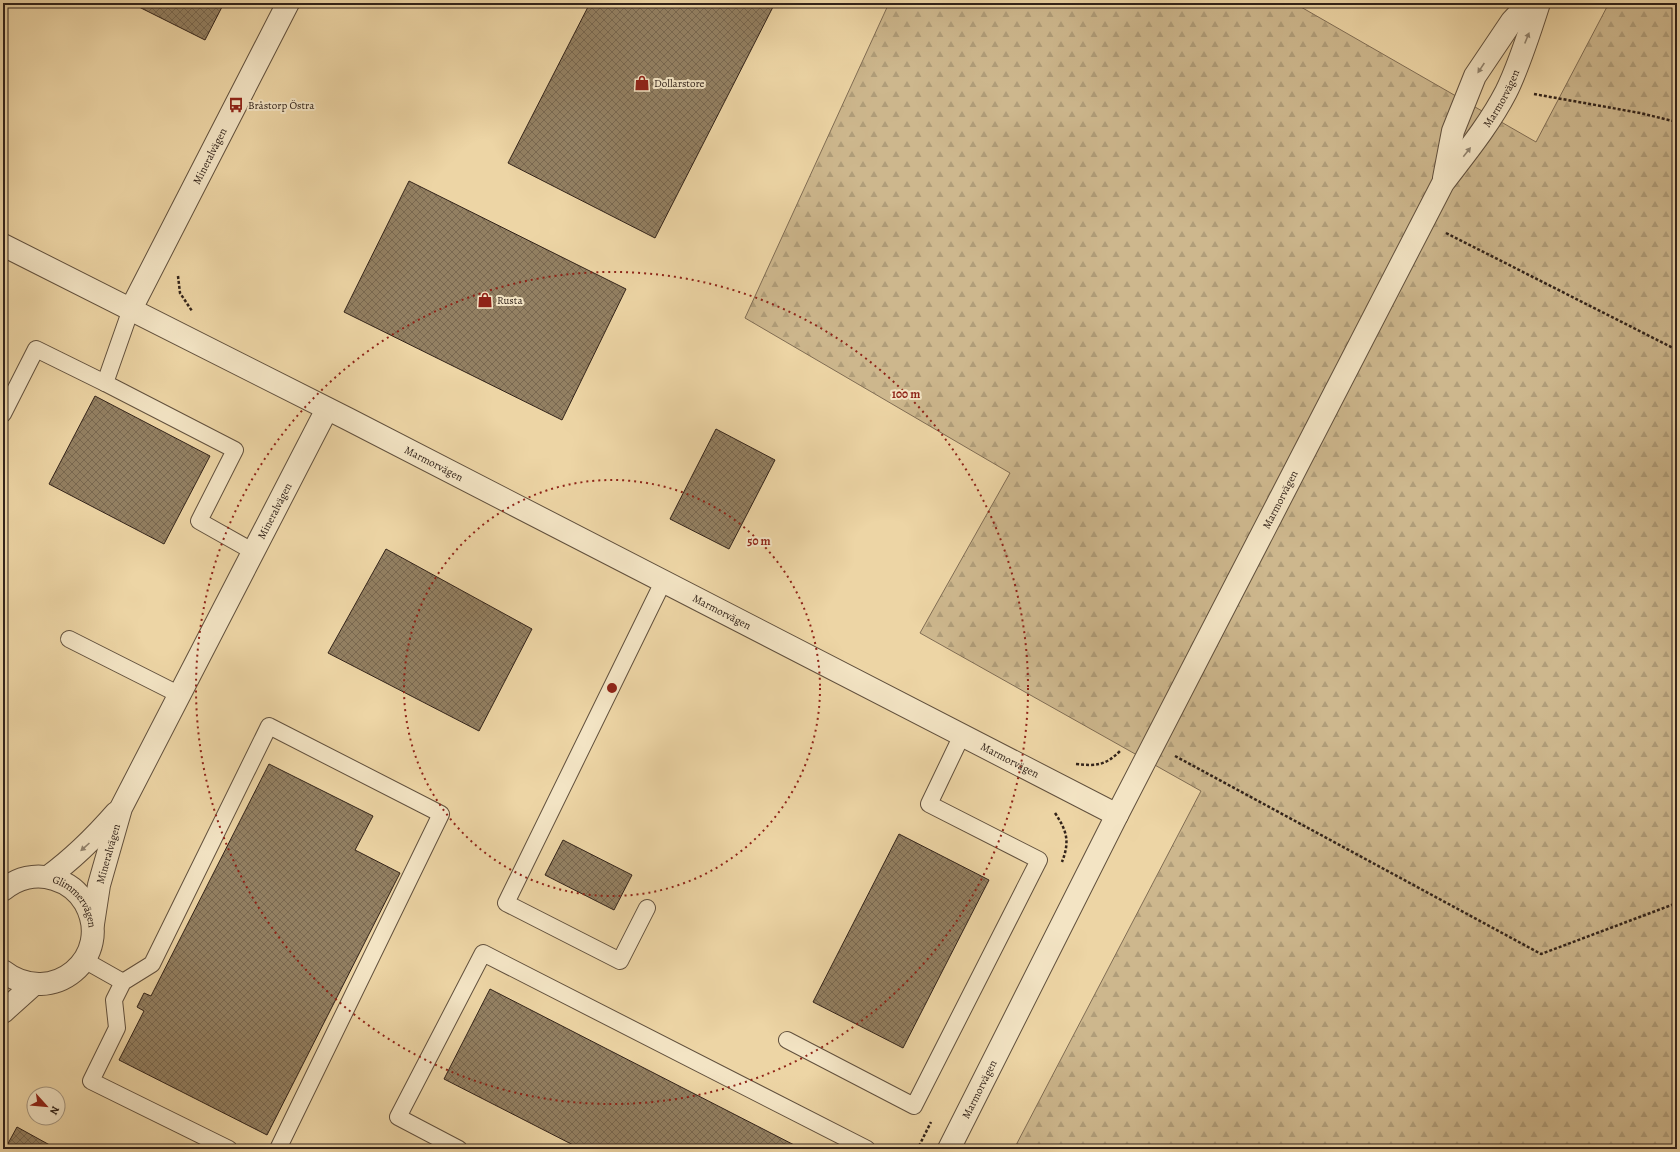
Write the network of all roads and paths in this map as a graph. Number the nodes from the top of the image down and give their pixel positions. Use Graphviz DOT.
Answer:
graph roads {
  1 [pos="288,3"];
  2 [pos="1529,3"];
  3 [pos="1540,3"];
  4 [pos="1506,92"];
  5 [pos="1677,122"];
  6 [pos="1443,183"];
  7 [pos="1423,221"];
  8 [pos="3,245"];
  9 [pos="178,270"];
  10 [pos="132,309"];
  11 [pos="195,342"];
  12 [pos="1677,350"];
  13 [pos="105,383"];
  14 [pos="327,409"];
  15 [pos="3,414"];
  16 [pos="254,552"];
  17 [pos="663,582"];
  18 [pos="69,640"];
  19 [pos="180,695"];
  20 [pos="962,735"];
  21 [pos="1153,745"];
  22 [pos="1122,748"];
  23 [pos="1060,786"];
  24 [pos="121,808"];
  25 [pos="1117,815"];
  26 [pos="1060,866"];
  27 [pos="48,877"];
  28 [pos="5,886"];
  29 [pos="1677,903"];
  30 [pos="647,908"];
  31 [pos="93,924"];
  32 [pos="84,960"];
  33 [pos="3,972"];
  34 [pos="123,982"];
  35 [pos="33,985"];
  36 [pos="3,1012"];
  37 [pos="787,1040"];
  38 [pos="933,1118"];
  39 [pos="862,1148"];
  40 [pos="229,1149"];
  41 [pos="278,1149"];
  42 [pos="460,1149"];
  43 [pos="924,1149"];
  44 [pos="949,1149"];
  1 -- 10 [label="street, Mineralvägen"];
  2 -- 6 [label="street, Marmorvägen, one-way"];
  4 -- 3 [label="street, Marmorvägen, one-way"];
  4 -- 5 [label="path"];
  6 -- 4 [label="street, Marmorvägen, one-way"];
  6 -- 7 [label="street, Marmorvägen"];
  7 -- 12 [label="path"];
  7 -- 21 [label="street, Marmorvägen"];
  8 -- 10 [label="street"];
  9 -- 11 [label="path"];
  10 -- 11 [label="street"];
  10 -- 13 [label="lane"];
  11 -- 14 [label="street"];
  13 -- 15 [label="lane"];
  13 -- 16 [label="lane"];
  14 -- 16 [label="street, Mineralvägen"];
  14 -- 17 [label="street, Marmorvägen"];
  16 -- 19 [label="street, Mineralvägen"];
  17 -- 20 [label="street, Marmorvägen"];
  17 -- 30 [label="lane"];
  18 -- 19 [label="lane"];
  19 -- 24 [label="street, Mineralvägen"];
  20 -- 23 [label="street, Marmorvägen"];
  20 -- 37 [label="lane"];
  21 -- 25 [label="street, Marmorvägen"];
  21 -- 29 [label="path"];
  22 -- 23 [label="path"];
  23 -- 25 [label="street, Marmorvägen"];
  23 -- 26 [label="path"];
  24 -- 27 [label="street, Mineralvägen, one-way"];
  24 -- 31 [label="street, Mineralvägen"];
  25 -- 44 [label="street, Marmorvägen"];
  27 -- 28 [label="street, Glimmervägen"];
  27 -- 31 [label="street, Glimmervägen"];
  31 -- 32 [label="street, Glimmervägen"];
  32 -- 34 [label="lane"];
  32 -- 35 [label="street, Glimmervägen"];
  33 -- 35 [label="street, Glimmervägen"];
  34 -- 40 [label="lane"];
  34 -- 41 [label="lane"];
  35 -- 36 [label="street"];
  38 -- 43 [label="path"];
  39 -- 42 [label="lane"];
}
